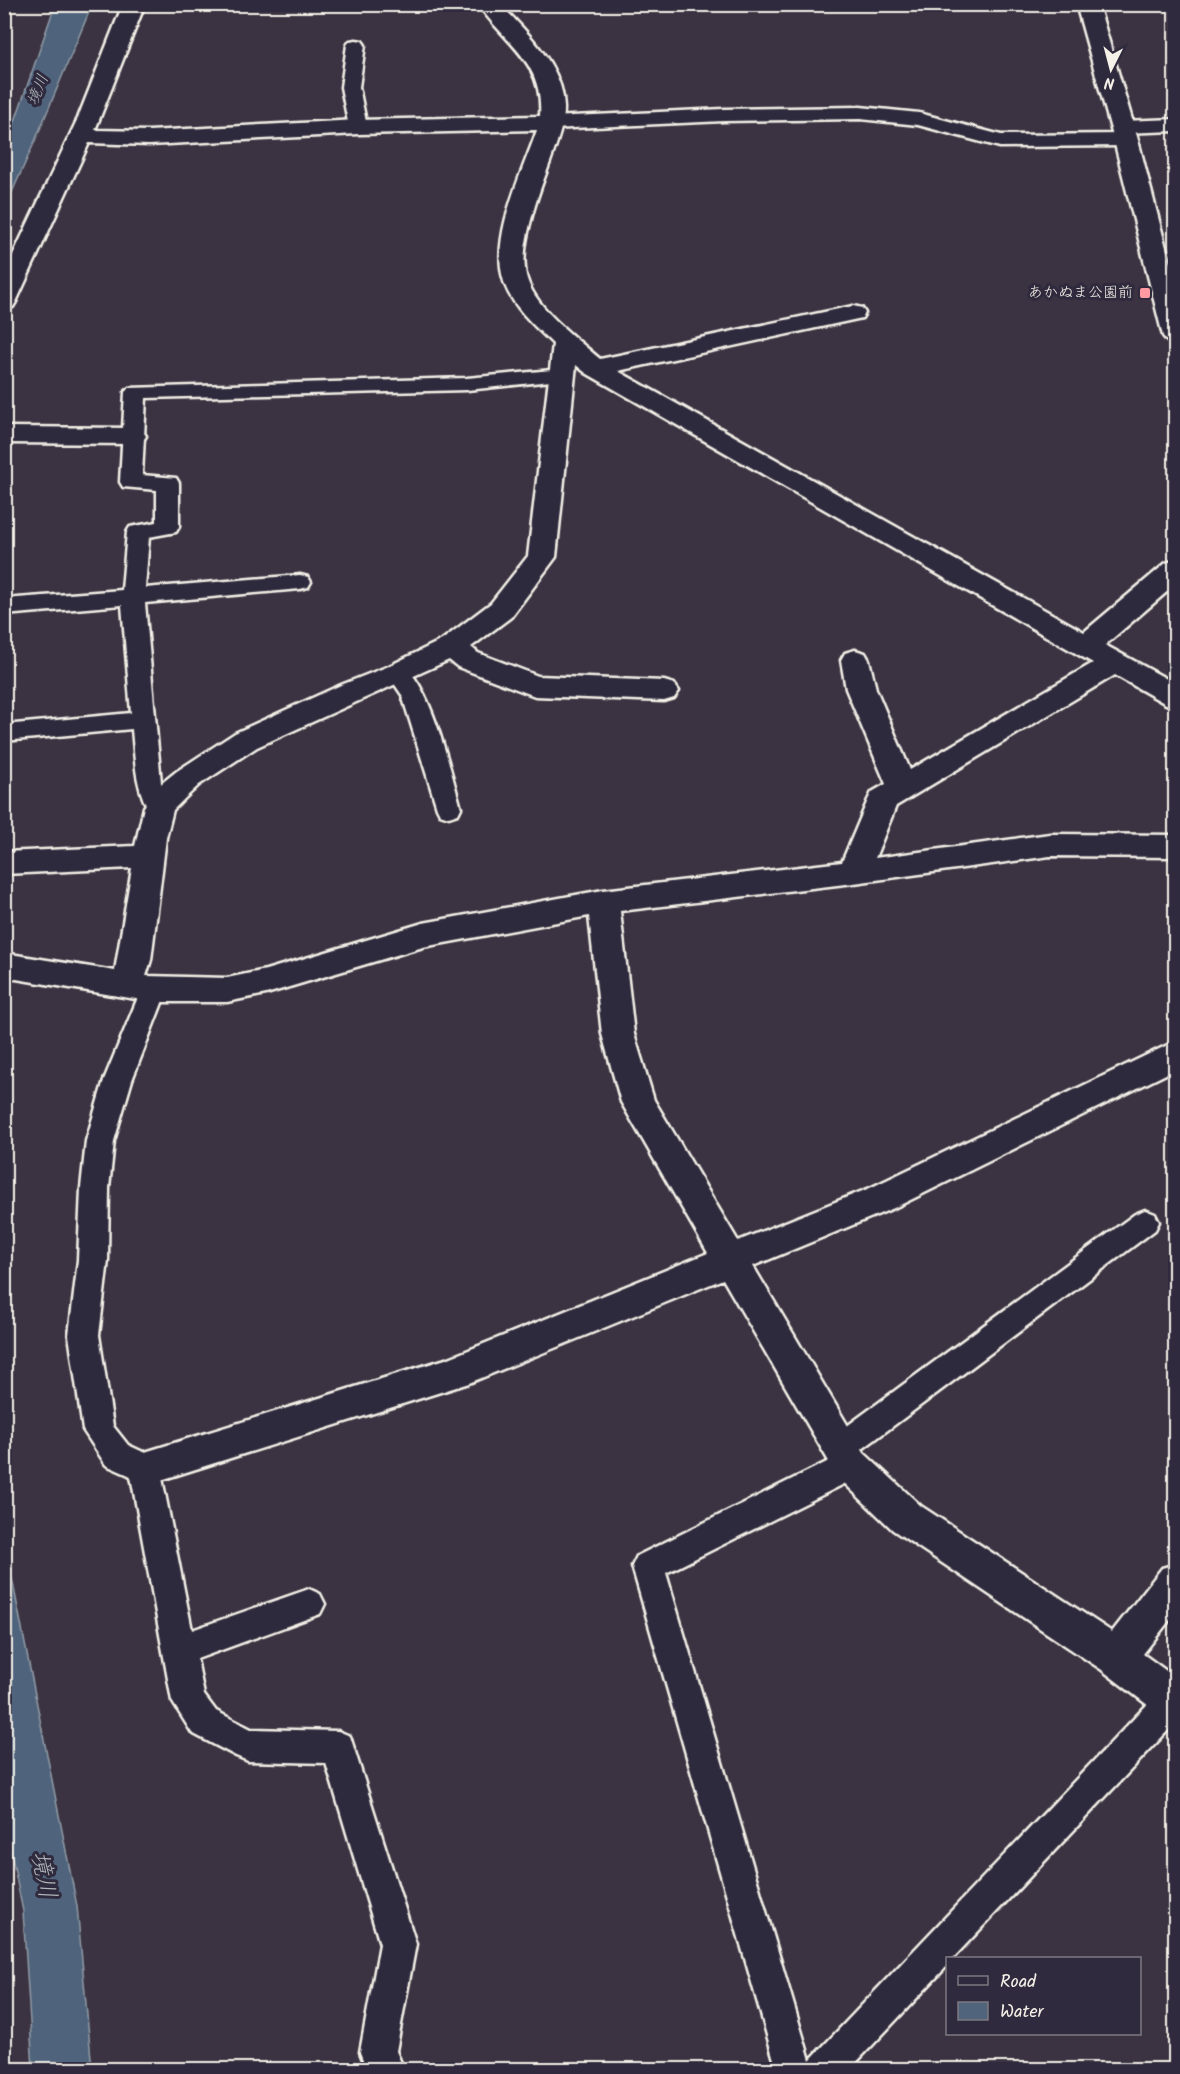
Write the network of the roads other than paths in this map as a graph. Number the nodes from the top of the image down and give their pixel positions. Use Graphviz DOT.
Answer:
graph roads {
  1 [pos="134,4"];
  2 [pos="488,4"];
  3 [pos="1087,4"];
  4 [pos="356,45"];
  5 [pos="551,123"];
  6 [pos="1176,125"];
  7 [pos="358,127"];
  8 [pos="1124,133"];
  9 [pos="80,136"];
  10 [pos="4,302"];
  11 [pos="853,313"];
  12 [pos="1176,336"];
  13 [pos="566,342"];
  14 [pos="595,368"];
  15 [pos="563,375"];
  16 [pos="4,435"];
  17 [pos="134,436"];
  18 [pos="1176,569"];
  19 [pos="300,582"];
  20 [pos="133,596"];
  21 [pos="4,607"];
  22 [pos="1087,645"];
  23 [pos="452,647"];
  24 [pos="855,660"];
  25 [pos="1116,662"];
  26 [pos="399,673"];
  27 [pos="664,691"];
  28 [pos="1176,697"];
  29 [pos="144,720"];
  30 [pos="4,732"];
  31 [pos="903,788"];
  32 [pos="159,807"];
  33 [pos="449,808"];
  34 [pos="1176,846"];
  35 [pos="149,856"];
  36 [pos="4,864"];
  37 [pos="854,872"];
  38 [pos="603,902"];
  39 [pos="4,965"];
  40 [pos="141,988"];
  41 [pos="1176,1054"];
  42 [pos="1145,1222"];
  43 [pos="729,1259"];
  44 [pos="845,1457"];
  45 [pos="145,1468"];
  46 [pos="1176,1581"];
  47 [pos="309,1604"];
  48 [pos="179,1650"];
  49 [pos="1116,1657"];
  50 [pos="1174,1702"];
  51 [pos="378,2064"];
  52 [pos="795,2070"];
  53 [pos="824,2070"];
  1 -- 9 [label="street"];
  2 -- 5 [label="street"];
  3 -- 8 [label="street"];
  4 -- 7 [label="lane"];
  5 -- 7 [label="street"];
  5 -- 8 [label="lane"];
  5 -- 13 [label="street"];
  6 -- 8 [label="lane"];
  7 -- 9 [label="street"];
  8 -- 12 [label="street"];
  9 -- 10 [label="street"];
  11 -- 14 [label="street"];
  13 -- 14 [label="street"];
  13 -- 15 [label="street"];
  14 -- 22 [label="street"];
  15 -- 17 [label="lane"];
  15 -- 23 [label="street"];
  16 -- 17 [label="street"];
  17 -- 20 [label="lane"];
  18 -- 22 [label="street"];
  19 -- 20 [label="lane"];
  20 -- 21 [label="lane"];
  20 -- 29 [label="lane"];
  22 -- 25 [label="street"];
  23 -- 26 [label="street"];
  23 -- 27 [label="street"];
  24 -- 31 [label="street"];
  25 -- 28 [label="street"];
  25 -- 31 [label="street"];
  26 -- 32 [label="street"];
  26 -- 33 [label="lane"];
  29 -- 30 [label="lane"];
  29 -- 32 [label="lane"];
  31 -- 37 [label="street"];
  32 -- 35 [label="street"];
  34 -- 37 [label="street"];
  35 -- 36 [label="street"];
  35 -- 40 [label="street"];
  37 -- 38 [label="street"];
  38 -- 40 [label="street"];
  38 -- 43 [label="street"];
  39 -- 40 [label="street"];
  40 -- 45 [label="lane"];
  41 -- 43 [label="street"];
  42 -- 44 [label="lane"];
  43 -- 44 [label="street"];
  43 -- 45 [label="street"];
  44 -- 49 [label="street"];
  44 -- 52 [label="lane"];
  45 -- 48 [label="lane"];
  46 -- 49 [label="street"];
  47 -- 48 [label="lane"];
  48 -- 51 [label="lane"];
  49 -- 50 [label="street"];
  50 -- 53 [label="lane"];
}
